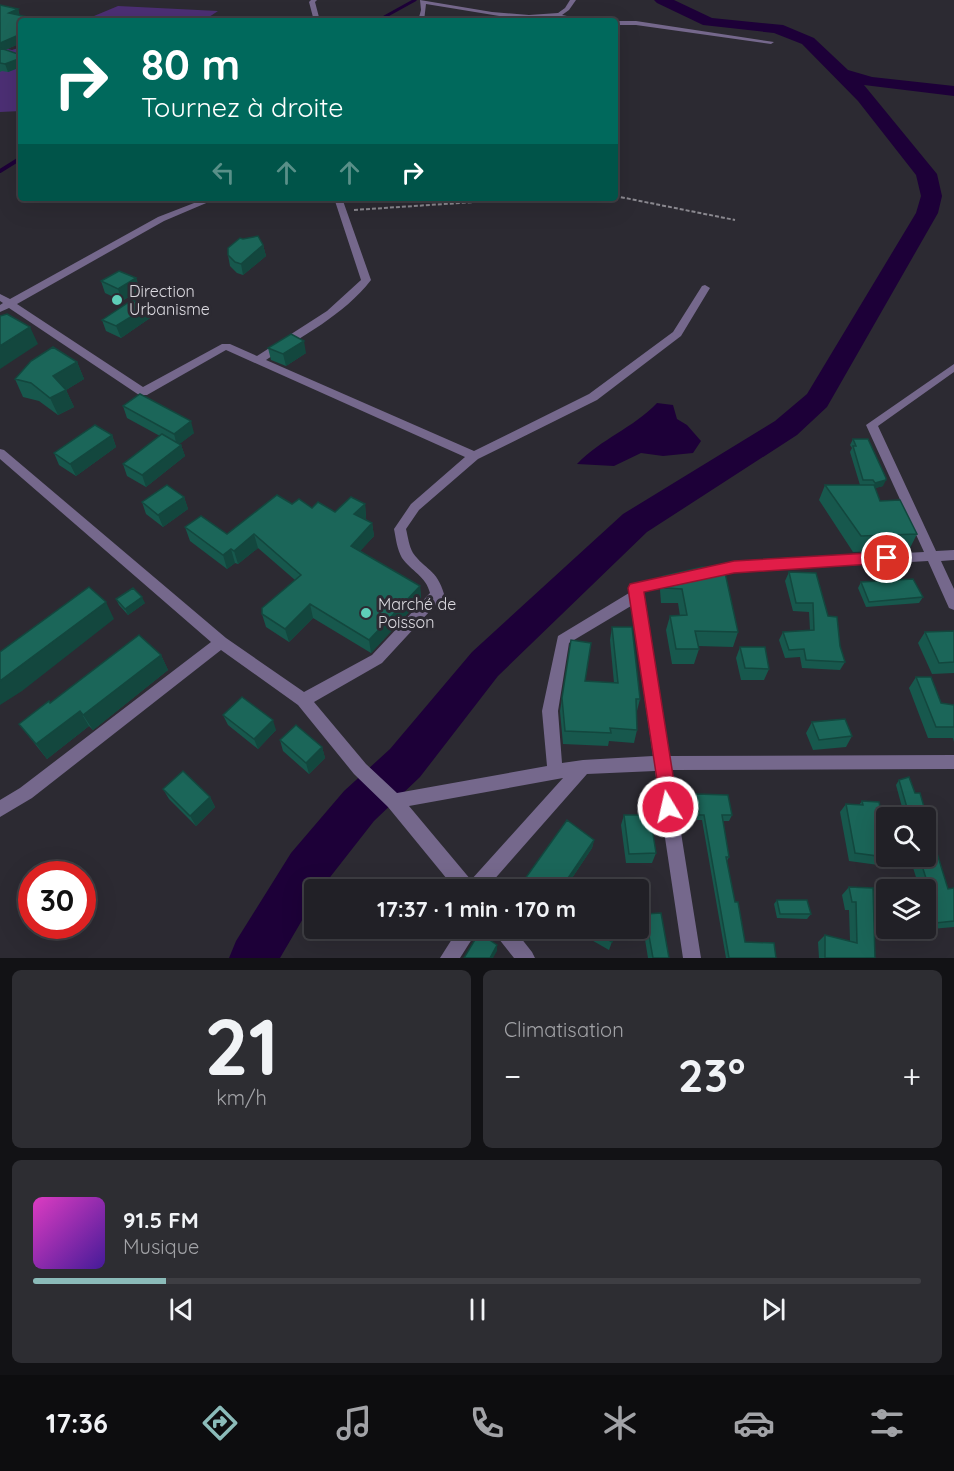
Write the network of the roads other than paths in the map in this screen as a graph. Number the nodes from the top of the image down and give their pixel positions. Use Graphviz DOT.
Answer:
graph roads {
  1 [pos="314,0"];
  2 [pos="573,0"];
  3 [pos="423,1"];
  4 [pos="556,16"];
  5 [pos="316,18"];
  6 [pos="421,18"];
  7 [pos="569,18"];
  8 [pos="618,22"];
  9 [pos="771,42"];
  10 [pos="206,201"];
  11 [pos="339,201"];
  12 [pos="705,288"];
  13 [pos="3,303"];
  14 [pos="258,360"];
  15 [pos="954,366"];
  16 [pos="0,453"];
  17 [pos="474,456"];
  18 [pos="931,555"];
  19 [pos="954,555"];
  20 [pos="636,596"];
  21 [pos="954,604"];
  22 [pos="221,642"];
  23 [pos="303,700"];
  24 [pos="954,762"];
  25 [pos="662,763"];
  26 [pos="583,767"];
  27 [pos="555,772"];
  28 [pos="394,801"];
  29 [pos="0,809"];
  30 [pos="459,879"];
  31 [pos="483,879"];
  32 [pos="462,939"];
  33 [pos="510,939"];
  34 [pos="449,958"];
  35 [pos="526,958"];
  36 [pos="692,958"];
  1 -- 5 [label="street"];
  2 -- 4 [label="street"];
  3 -- 4 [label="street"];
  3 -- 6 [label="street"];
  4 -- 7 [label="street"];
  8 -- 9 [label="street"];
  10 -- 13 [label="street"];
  11 -- 14 [label="street"];
  12 -- 17 [label="street"];
  13 -- 14 [label="street"];
  14 -- 17 [label="street"];
  15 -- 18 [label="street"];
  16 -- 22 [label="street"];
  17 -- 23 [label="street"];
  18 -- 19 [label="street"];
  18 -- 20 [label="street"];
  18 -- 21 [label="street"];
  20 -- 25 [label="street"];
  20 -- 27 [label="street"];
  22 -- 23 [label="street"];
  22 -- 29 [label="street"];
  23 -- 28 [label="street"];
  24 -- 25 [label="street"];
  25 -- 26 [label="street"];
  25 -- 36 [label="street"];
  26 -- 27 [label="street"];
  26 -- 31 [label="street"];
  27 -- 28 [label="street"];
  28 -- 30 [label="street"];
  32 -- 34 [label="street"];
  33 -- 35 [label="street"];
}
